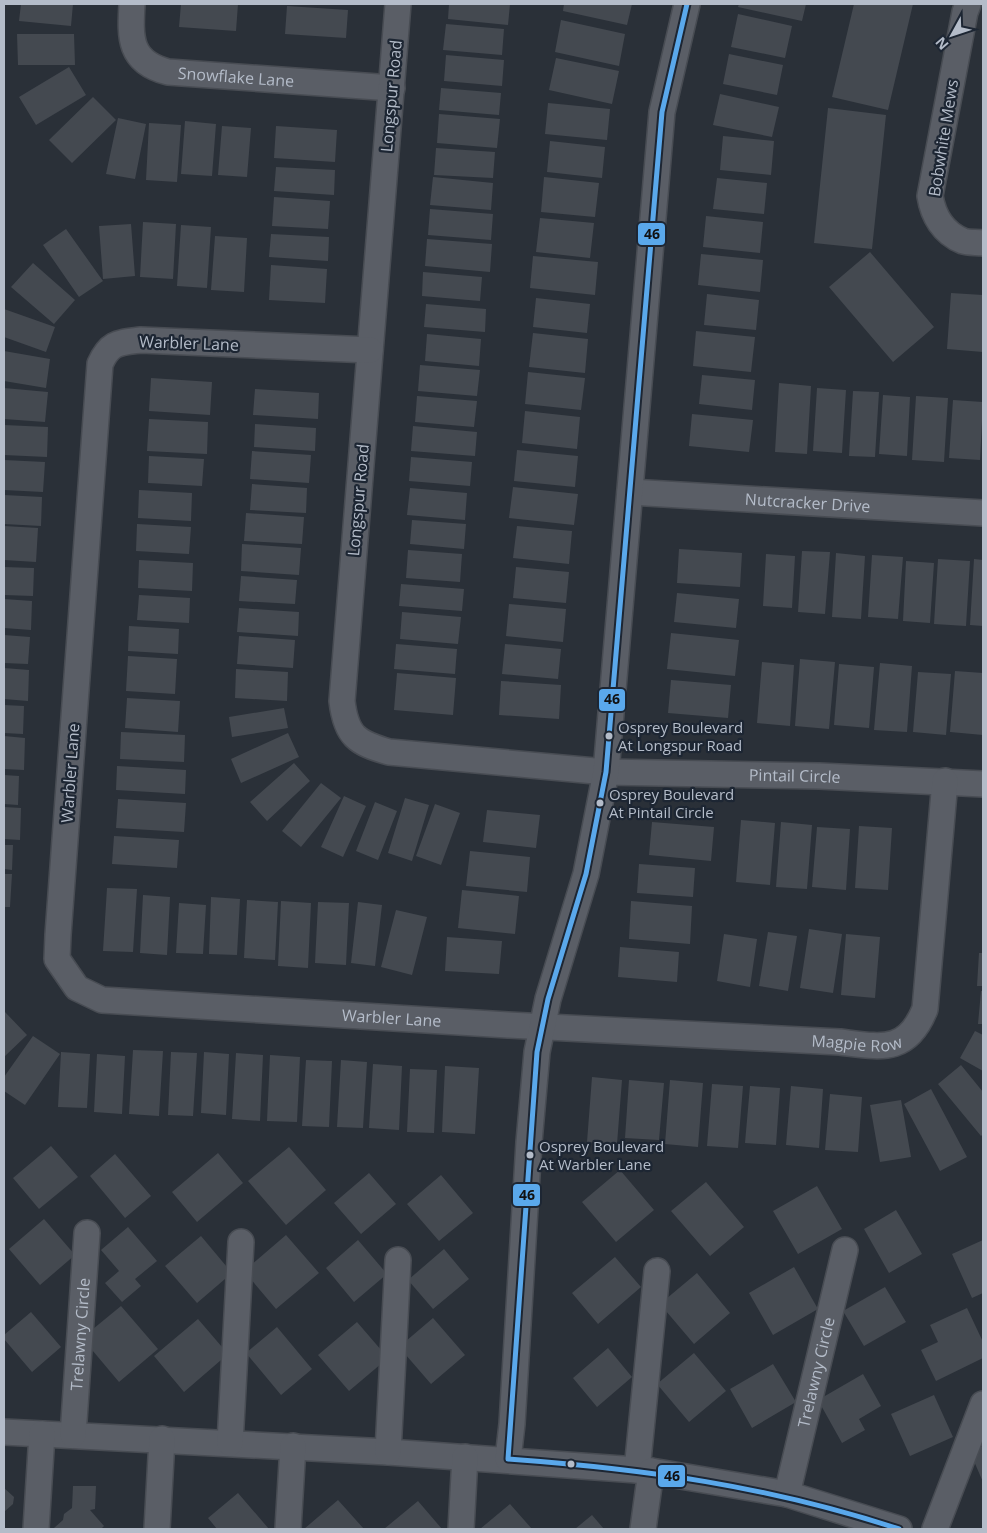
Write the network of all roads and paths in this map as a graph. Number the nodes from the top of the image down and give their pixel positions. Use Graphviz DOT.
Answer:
graph roads {
  1 [pos="132,4"];
  2 [pos="398,4"];
  3 [pos="687,4"];
  4 [pos="968,4"];
  5 [pos="392,88"];
  6 [pos="983,242"];
  7 [pos="370,350"];
  8 [pos="630,492"];
  9 [pos="983,513"];
  10 [pos="606,772"];
  11 [pos="946,781"];
  12 [pos="983,784"];
  13 [pos="542,1026"];
  14 [pos="87,1233"];
  15 [pos="241,1242"];
  16 [pos="845,1250"];
  17 [pos="398,1260"];
  18 [pos="657,1271"];
  19 [pos="983,1404"];
  20 [pos="4,1432"];
  21 [pos="42,1434"];
  22 [pos="73,1435"];
  23 [pos="162,1439"];
  24 [pos="230,1443"];
  25 [pos="293,1446"];
  26 [pos="388,1452"];
  27 [pos="465,1457"];
  28 [pos="508,1459"];
  29 [pos="644,1470"];
  30 [pos="786,1494"];
  31 [pos="847,1521"];
  32 [pos="36,1529"];
  33 [pos="157,1529"];
  34 [pos="288,1529"];
  35 [pos="461,1529"];
  36 [pos="643,1529"];
  37 [pos="899,1529"];
  38 [pos="935,1529"];
  1 -- 5 [label="street, Snowflake Lane"];
  2 -- 5 [label="street, Longspur Road"];
  3 -- 8 [label="street"];
  4 -- 6 [label="street, Bobwhite Mews"];
  5 -- 7 [label="street, Longspur Road"];
  7 -- 10 [label="street, Longspur Road"];
  7 -- 13 [label="street, Warbler Lane"];
  8 -- 9 [label="street, Nutcracker Drive"];
  8 -- 10 [label="street"];
  10 -- 11 [label="street, Pintail Circle"];
  10 -- 13 [label="street"];
  11 -- 12 [label="street, Pintail Circle"];
  11 -- 13 [label="street, Magpie Row"];
  13 -- 28 [label="street"];
  14 -- 22 [label="street, Trelawny Circle"];
  15 -- 24 [label="street"];
  16 -- 30 [label="street, Trelawny Circle"];
  17 -- 26 [label="street"];
  18 -- 29 [label="street"];
  19 -- 38 [label="street"];
  20 -- 21 [label="street"];
  21 -- 22 [label="street"];
  21 -- 32 [label="street"];
  22 -- 23 [label="street"];
  23 -- 24 [label="street"];
  23 -- 33 [label="street"];
  24 -- 25 [label="street"];
  25 -- 26 [label="street"];
  25 -- 34 [label="street"];
  26 -- 27 [label="street"];
  27 -- 28 [label="street"];
  27 -- 35 [label="street"];
  28 -- 29 [label="street"];
  29 -- 30 [label="street"];
  29 -- 36 [label="street"];
  30 -- 31 [label="street"];
  31 -- 37 [label="street"];
}
